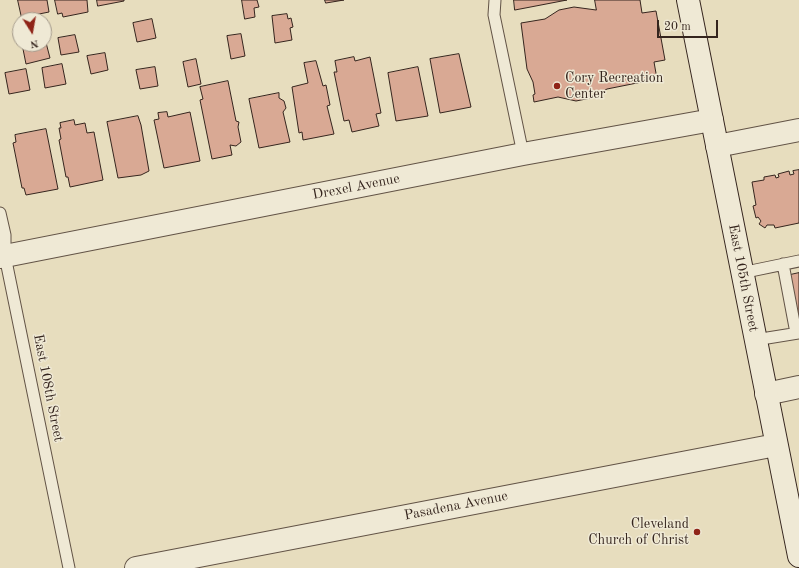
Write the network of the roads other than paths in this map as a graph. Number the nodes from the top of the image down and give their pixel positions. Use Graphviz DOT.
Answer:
graph roads {
  1 [pos="495,0"];
  2 [pos="688,0"];
  3 [pos="712,120"];
  4 [pos="799,130"];
  5 [pos="717,146"];
  6 [pos="523,154"];
  7 [pos="0,213"];
  8 [pos="3,256"];
  9 [pos="799,261"];
  10 [pos="782,264"];
  11 [pos="741,273"];
  12 [pos="798,333"];
  13 [pos="755,340"];
  14 [pos="799,387"];
  15 [pos="766,394"];
  16 [pos="776,445"];
  17 [pos="799,556"];
  18 [pos="69,568"];
  19 [pos="136,568"];
  1 -- 6 [label="lane"];
  2 -- 3 [label="street, East 105th Street"];
  3 -- 5 [label="street, East 105th Street"];
  3 -- 6 [label="street, Drexel Avenue"];
  4 -- 5 [label="street"];
  5 -- 11 [label="street, East 105th Street"];
  6 -- 8 [label="street, Drexel Avenue"];
  7 -- 8 [label="lane, East 108th Street"];
  8 -- 18 [label="lane, East 108th Street"];
  9 -- 10 [label="lane"];
  10 -- 11 [label="lane"];
  10 -- 12 [label="lane"];
  11 -- 13 [label="street, East 105th Street"];
  12 -- 13 [label="lane"];
  13 -- 15 [label="street, East 105th Street"];
  14 -- 15 [label="street"];
  15 -- 16 [label="street, East 105th Street"];
  16 -- 17 [label="street, East 105th Street"];
  16 -- 19 [label="street, Pasadena Avenue"];
}
